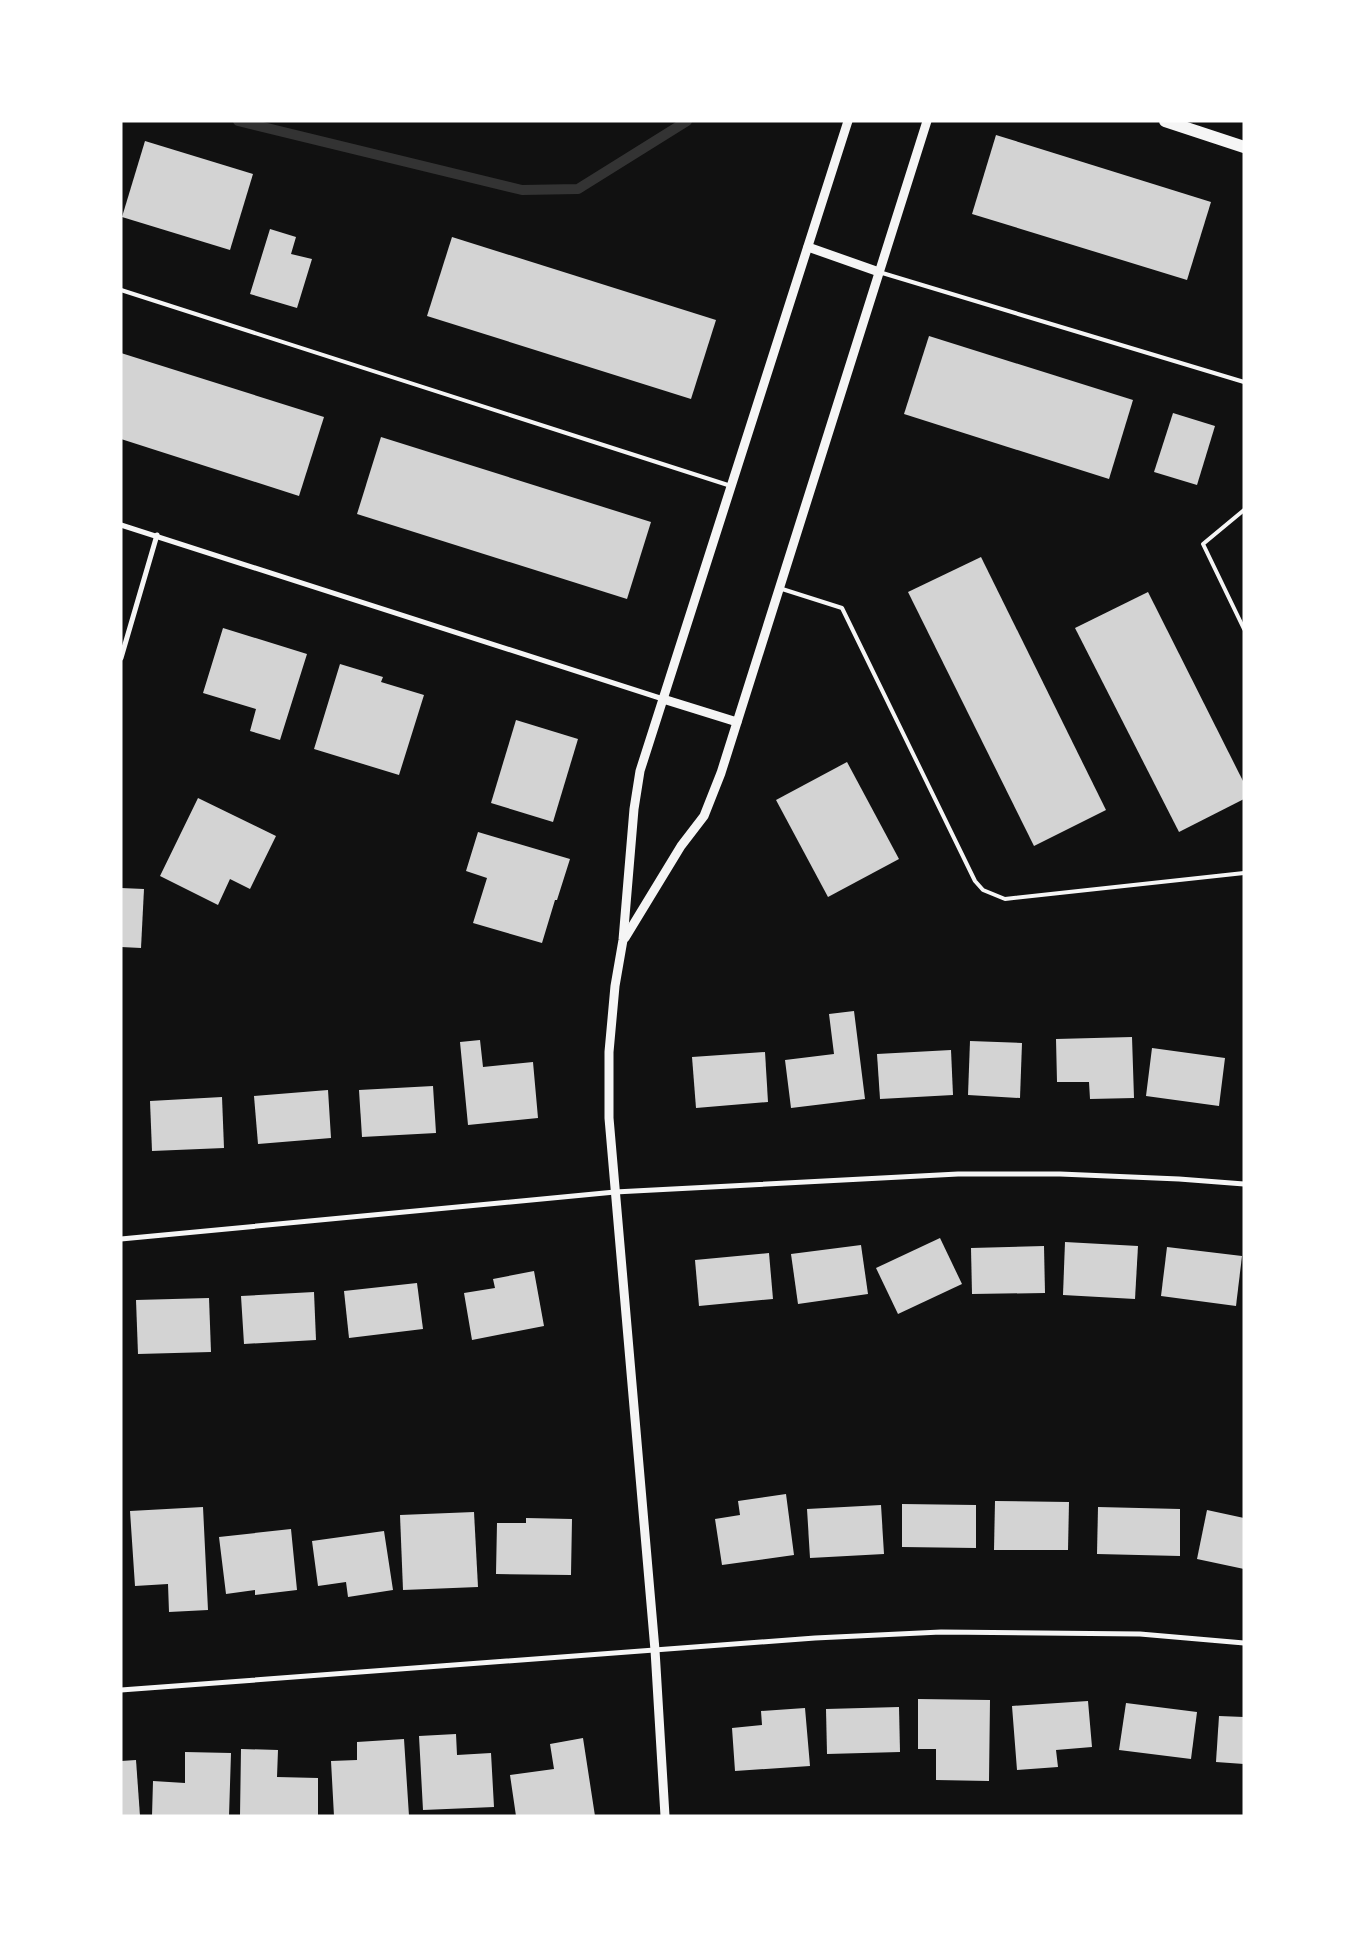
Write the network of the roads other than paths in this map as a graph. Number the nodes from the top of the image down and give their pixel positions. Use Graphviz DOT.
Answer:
graph roads {
  1 [pos="848,121"];
  2 [pos="927,121"];
  3 [pos="1165,121"];
  4 [pos="1244,147"];
  5 [pos="808,247"];
  6 [pos="879,272"];
  7 [pos="121,290"];
  8 [pos="1244,382"];
  9 [pos="731,487"];
  10 [pos="1244,510"];
  11 [pos="121,525"];
  12 [pos="157,535"];
  13 [pos="779,588"];
  14 [pos="1244,629"];
  15 [pos="121,658"];
  16 [pos="664,699"];
  17 [pos="737,722"];
  18 [pos="1244,873"];
  19 [pos="624,940"];
  20 [pos="1244,1184"];
  21 [pos="615,1192"];
  22 [pos="121,1239"];
  23 [pos="1244,1643"];
  24 [pos="654,1650"];
  25 [pos="121,1690"];
  26 [pos="665,1816"];
  1 -- 5 [label="street"];
  2 -- 6 [label="street"];
  3 -- 4 [label="main road"];
  5 -- 6 [label="street"];
  5 -- 9 [label="street"];
  6 -- 8 [label="lane"];
  6 -- 13 [label="street"];
  7 -- 9 [label="lane"];
  9 -- 16 [label="street"];
  10 -- 14 [label="lane"];
  11 -- 12 [label="street"];
  12 -- 15 [label="street"];
  12 -- 16 [label="street"];
  13 -- 17 [label="street"];
  13 -- 18 [label="lane"];
  16 -- 17 [label="street"];
  16 -- 19 [label="street"];
  17 -- 19 [label="street"];
  19 -- 21 [label="street"];
  20 -- 21 [label="street"];
  21 -- 22 [label="street"];
  21 -- 24 [label="street"];
  23 -- 24 [label="street"];
  24 -- 25 [label="street"];
  24 -- 26 [label="street"];
}
